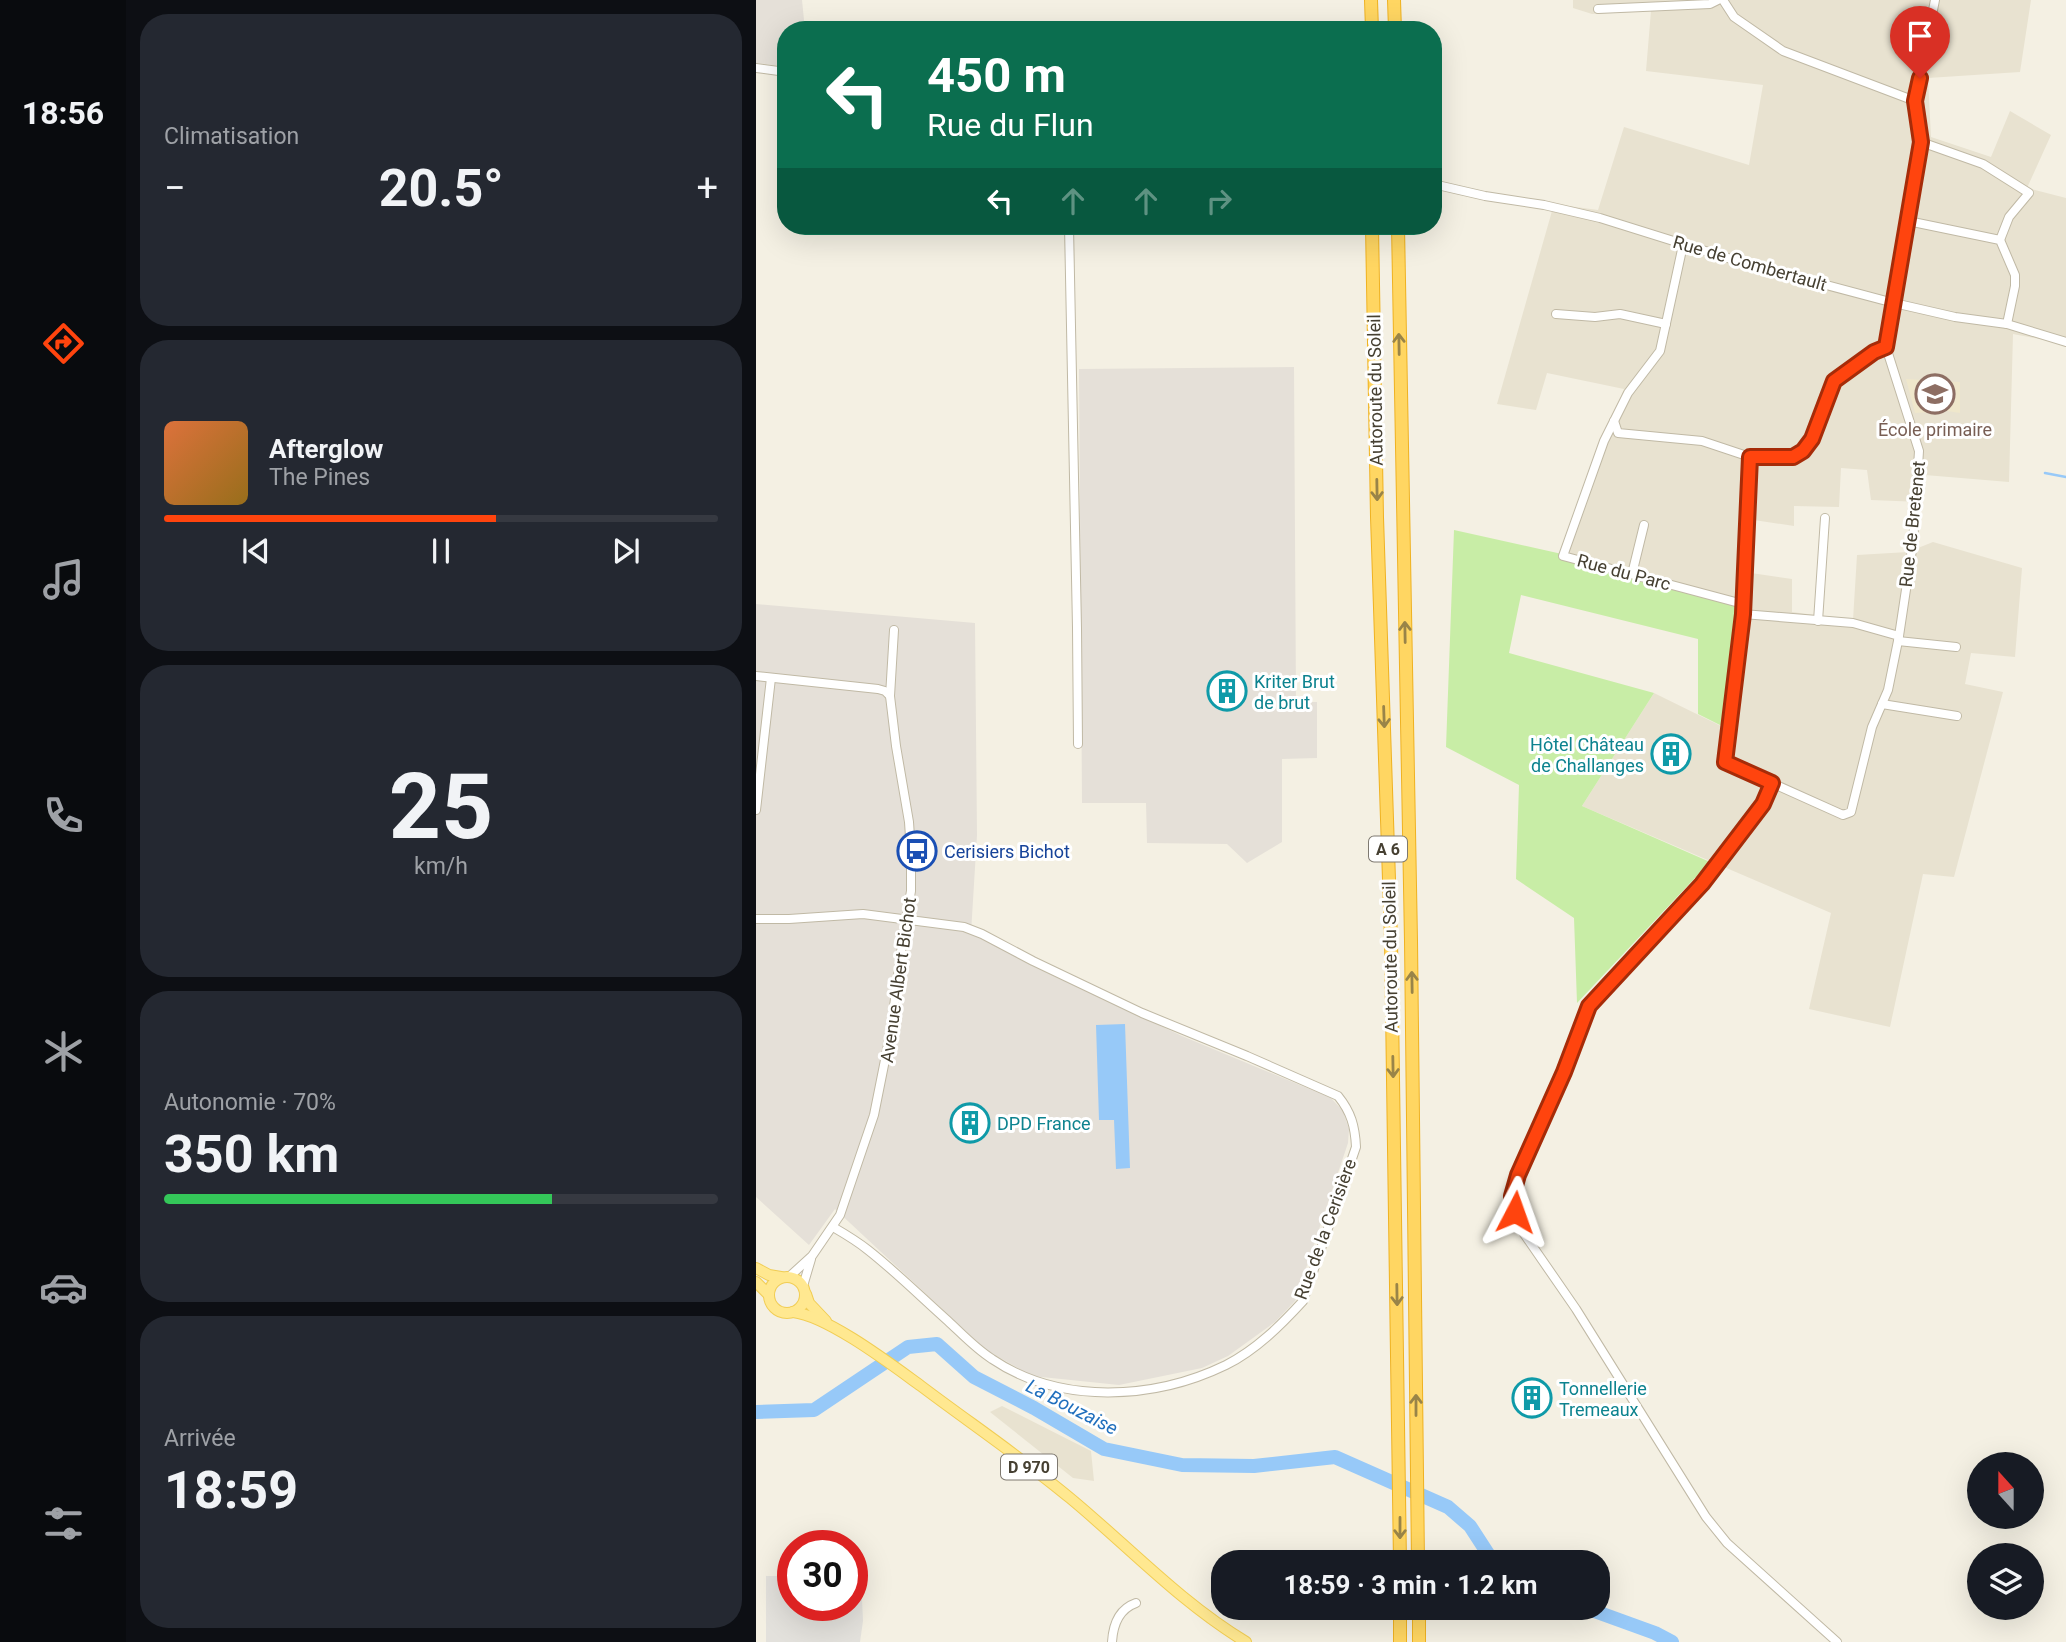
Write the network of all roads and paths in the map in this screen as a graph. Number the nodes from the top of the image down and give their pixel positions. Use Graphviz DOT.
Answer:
graph roads {
  1 [pos="1371,0"];
  2 [pos="1394,0"];
  3 [pos="1721,0"];
  4 [pos="1936,0"];
  5 [pos="1598,9"];
  6 [pos="1372,21"];
  7 [pos="1395,21"];
  8 [pos="756,68"];
  9 [pos="777,71"];
  10 [pos="1915,101"];
  11 [pos="1921,142"];
  12 [pos="1442,186"];
  13 [pos="1908,221"];
  14 [pos="1069,235"];
  15 [pos="1372,235"];
  16 [pos="1398,235"];
  17 [pos="2000,240"];
  18 [pos="1683,245"];
  19 [pos="1894,303"];
  20 [pos="1556,314"];
  21 [pos="1666,324"];
  22 [pos="2007,324"];
  23 [pos="2066,342"];
  24 [pos="1886,347"];
  25 [pos="1614,421"];
  26 [pos="1750,457"];
  27 [pos="1825,518"];
  28 [pos="1644,525"];
  29 [pos="1632,574"];
  30 [pos="1743,604"];
  31 [pos="1743,614"];
  32 [pos="1818,621"];
  33 [pos="894,630"];
  34 [pos="1899,638"];
  35 [pos="1956,647"];
  36 [pos="756,676"];
  37 [pos="771,678"];
  38 [pos="890,696"];
  39 [pos="1882,704"];
  40 [pos="1958,716"];
  41 [pos="1077,744"];
  42 [pos="1772,783"];
  43 [pos="756,810"];
  44 [pos="907,918"];
  45 [pos="756,919"];
  46 [pos="833,1227"];
  47 [pos="812,1256"];
  48 [pos="756,1268"];
  49 [pos="785,1277"];
  50 [pos="756,1282"];
  51 [pos="805,1290"];
  52 [pos="768,1295"];
  53 [pos="793,1312"];
  54 [pos="830,1326"];
  55 [pos="1400,1550"];
  56 [pos="1418,1550"];
  57 [pos="1136,1603"];
  58 [pos="1400,1620"];
  59 [pos="1419,1620"];
  60 [pos="1112,1642"];
  61 [pos="1246,1642"];
  62 [pos="1398,1642"];
  63 [pos="1419,1642"];
  64 [pos="1837,1642"];
  1 -- 6 [label="highway"];
  2 -- 7 [label="highway"];
  3 -- 5 [label="street"];
  3 -- 10 [label="street"];
  4 -- 10 [label="street"];
  8 -- 9 [label="street"];
  10 -- 11 [label="street"];
  11 -- 13 [label="street"];
  11 -- 17 [label="street"];
  12 -- 18 [label="street, Rue de Combertault"];
  13 -- 17 [label="street"];
  13 -- 19 [label="street"];
  14 -- 41 [label="street"];
  15 -- 55 [label="highway, Autoroute du Soleil / A 6, one-way"];
  56 -- 16 [label="highway, Autoroute du Soleil / A 6, one-way"];
  17 -- 22 [label="street"];
  18 -- 19 [label="street, Rue de Combertault"];
  18 -- 21 [label="street"];
  19 -- 22 [label="street, Rue de Combertault"];
  19 -- 24 [label="street"];
  20 -- 21 [label="street"];
  21 -- 25 [label="street"];
  22 -- 23 [label="street, Rue de Combertault"];
  24 -- 26 [label="street"];
  24 -- 34 [label="street, Rue de Bretenet"];
  25 -- 26 [label="street"];
  25 -- 29 [label="street, Rue du Parc"];
  26 -- 30 [label="street"];
  27 -- 32 [label="street"];
  28 -- 29 [label="street"];
  29 -- 30 [label="street, Rue du Parc"];
  30 -- 31 [label="street"];
  31 -- 32 [label="street"];
  31 -- 42 [label="street"];
  32 -- 34 [label="street"];
  33 -- 38 [label="street, Avenue Albert Bichot"];
  34 -- 35 [label="street"];
  34 -- 39 [label="street, Rue de Bretenet"];
  36 -- 37 [label="street"];
  37 -- 38 [label="street"];
  37 -- 43 [label="street"];
  38 -- 44 [label="street, Avenue Albert Bichot"];
  39 -- 40 [label="street"];
  39 -- 42 [label="street, Rue de Bretenet"];
  42 -- 64 [label="street"];
  44 -- 45 [label="street, Rue de la Cerisière"];
  44 -- 46 [label="street, Avenue Albert Bichot"];
  44 -- 46 [label="street, Rue de la Cerisière"];
  46 -- 47 [label="street"];
  47 -- 49 [label="street"];
  47 -- 51 [label="street"];
  48 -- 49 [label="main road"];
  49 -- 51 [label="main road"];
  49 -- 52 [label="main road"];
  50 -- 52 [label="main road"];
  51 -- 53 [label="main road"];
  51 -- 54 [label="main road, D 970"];
  52 -- 53 [label="main road"];
  53 -- 54 [label="main road, D 970"];
  54 -- 61 [label="main road, D 970"];
  57 -- 60 [label="street"];
  58 -- 62 [label="highway"];
  59 -- 63 [label="highway"];
}
